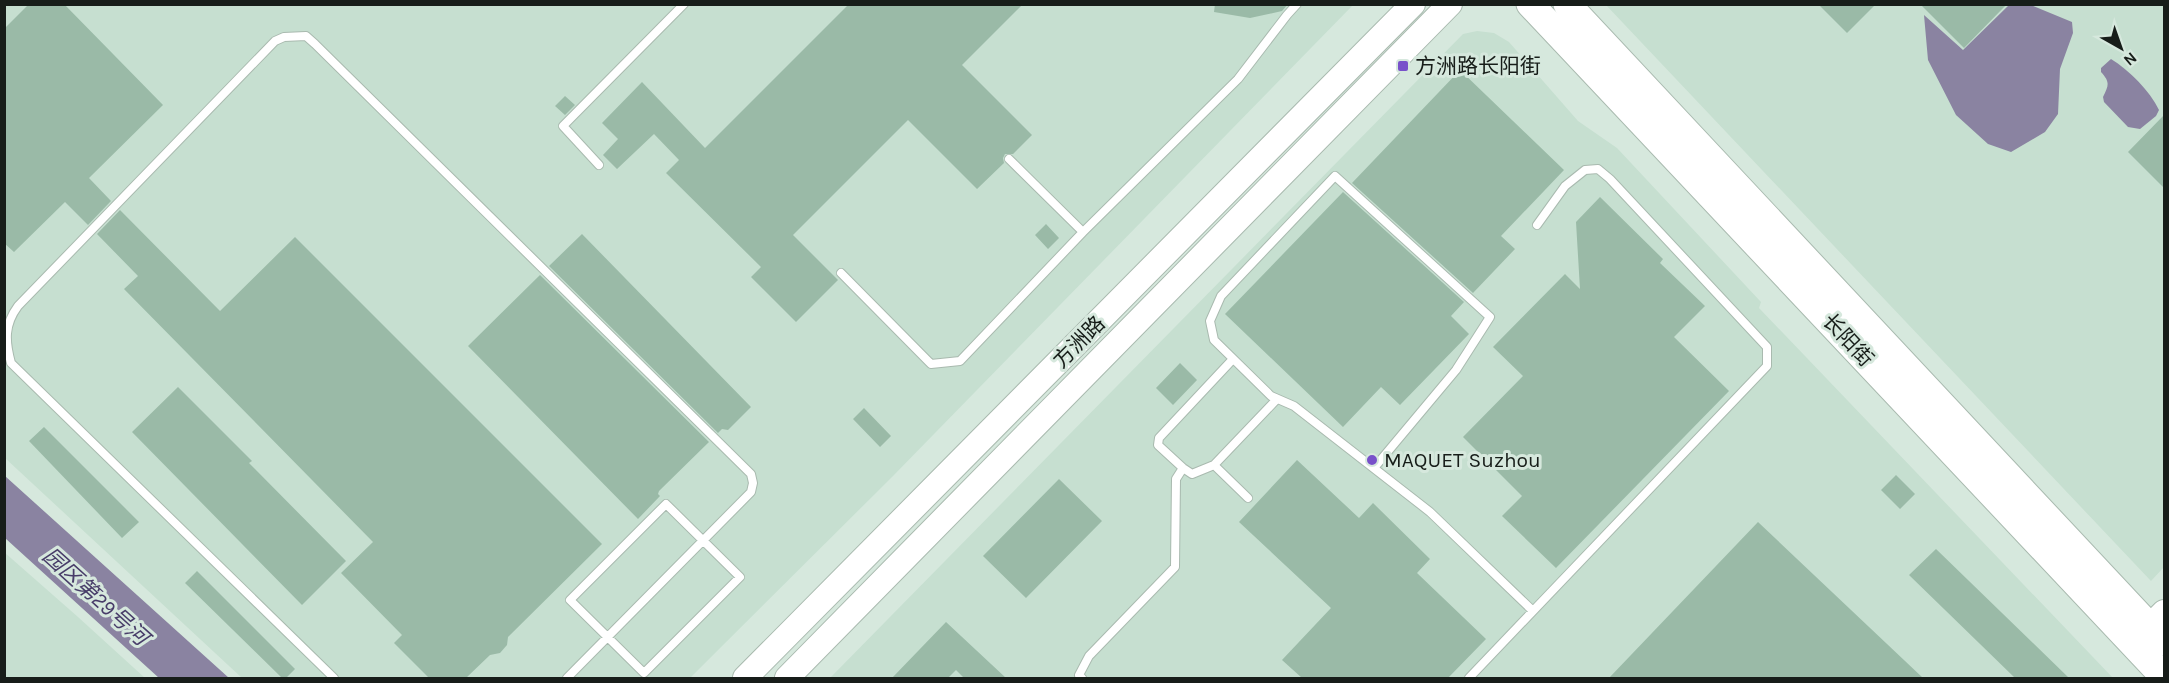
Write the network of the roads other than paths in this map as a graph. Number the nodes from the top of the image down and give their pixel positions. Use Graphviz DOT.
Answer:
graph roads {
  1 [pos="684,4"];
  2 [pos="1297,4"];
  3 [pos="1413,4"];
  4 [pos="1450,4"];
  5 [pos="1530,4"];
  6 [pos="1566,4"];
  7 [pos="1009,159"];
  8 [pos="599,165"];
  9 [pos="1537,225"];
  10 [pos="1083,232"];
  11 [pos="842,273"];
  12 [pos="1233,358"];
  13 [pos="1277,399"];
  14 [pos="1214,465"];
  15 [pos="1184,468"];
  16 [pos="1374,468"];
  17 [pos="1248,498"];
  18 [pos="704,541"];
  19 [pos="1533,611"];
  20 [pos="2153,631"];
  21 [pos="608,638"];
  22 [pos="2164,677"];
  23 [pos="334,678"];
  24 [pos="567,678"];
  25 [pos="745,678"];
  26 [pos="787,678"];
  27 [pos="1082,678"];
  28 [pos="1469,678"];
  1 -- 8 [label="lane"];
  2 -- 10 [label="lane"];
  3 -- 25 [label="main road, 方洲路"];
  4 -- 26 [label="main road, 方洲路"];
  5 -- 20 [label="main road, 长阳街"];
  6 -- 20 [label="main road, 长阳街"];
  7 -- 10 [label="lane"];
  9 -- 19 [label="lane"];
  10 -- 11 [label="lane"];
  12 -- 13 [label="lane"];
  12 -- 15 [label="lane"];
  12 -- 16 [label="lane"];
  13 -- 14 [label="lane"];
  13 -- 16 [label="lane"];
  14 -- 15 [label="lane"];
  14 -- 17 [label="lane"];
  15 -- 27 [label="lane"];
  16 -- 19 [label="lane"];
  18 -- 21 [label="lane"];
  18 -- 21 [label="lane"];
  18 -- 21 [label="lane"];
  18 -- 23 [label="lane"];
  19 -- 28 [label="lane"];
  20 -- 22 [label="main road, 长阳街"];
  21 -- 24 [label="lane"];
}
